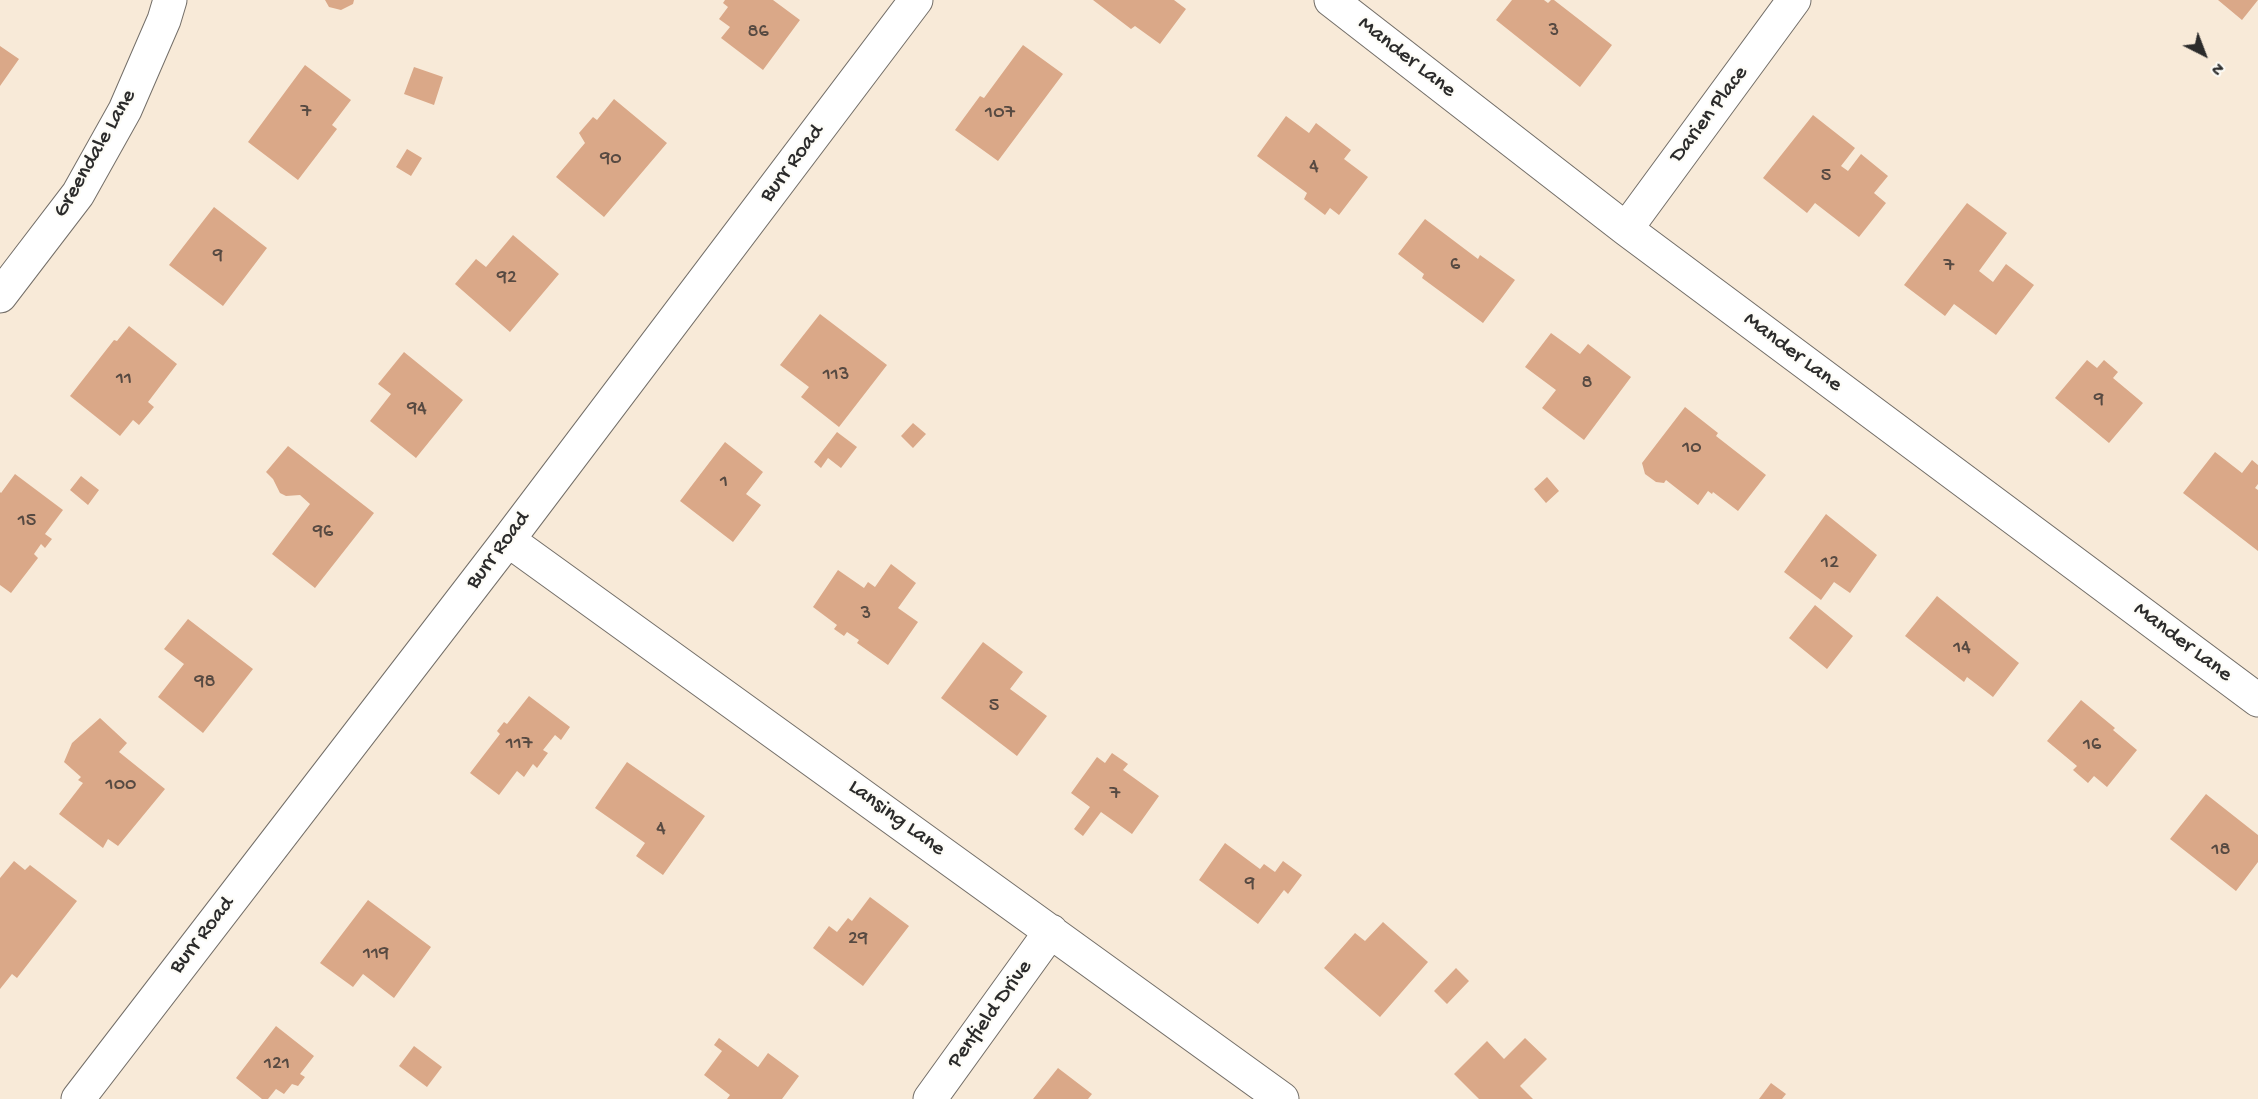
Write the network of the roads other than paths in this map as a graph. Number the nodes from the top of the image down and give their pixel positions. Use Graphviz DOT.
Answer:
graph roads {
  1 [pos="170,0"];
  2 [pos="916,0"];
  3 [pos="1331,0"];
  4 [pos="1794,0"];
  5 [pos="1626,229"];
  6 [pos="0,296"];
  7 [pos="508,540"];
  8 [pos="2258,700"];
  9 [pos="1051,931"];
  10 [pos="78,1099"];
  11 [pos="930,1099"];
  12 [pos="1282,1099"];
  1 -- 6 [label="street, Greendale Lane"];
  2 -- 7 [label="street, Burr Road"];
  3 -- 5 [label="street, Mander Lane"];
  4 -- 5 [label="street, Darien Place"];
  5 -- 8 [label="street, Mander Lane"];
  7 -- 9 [label="street, Lansing Lane"];
  7 -- 10 [label="street, Burr Road"];
  9 -- 11 [label="street, Penfield Drive"];
  9 -- 12 [label="street, Lansing Lane"];
}
